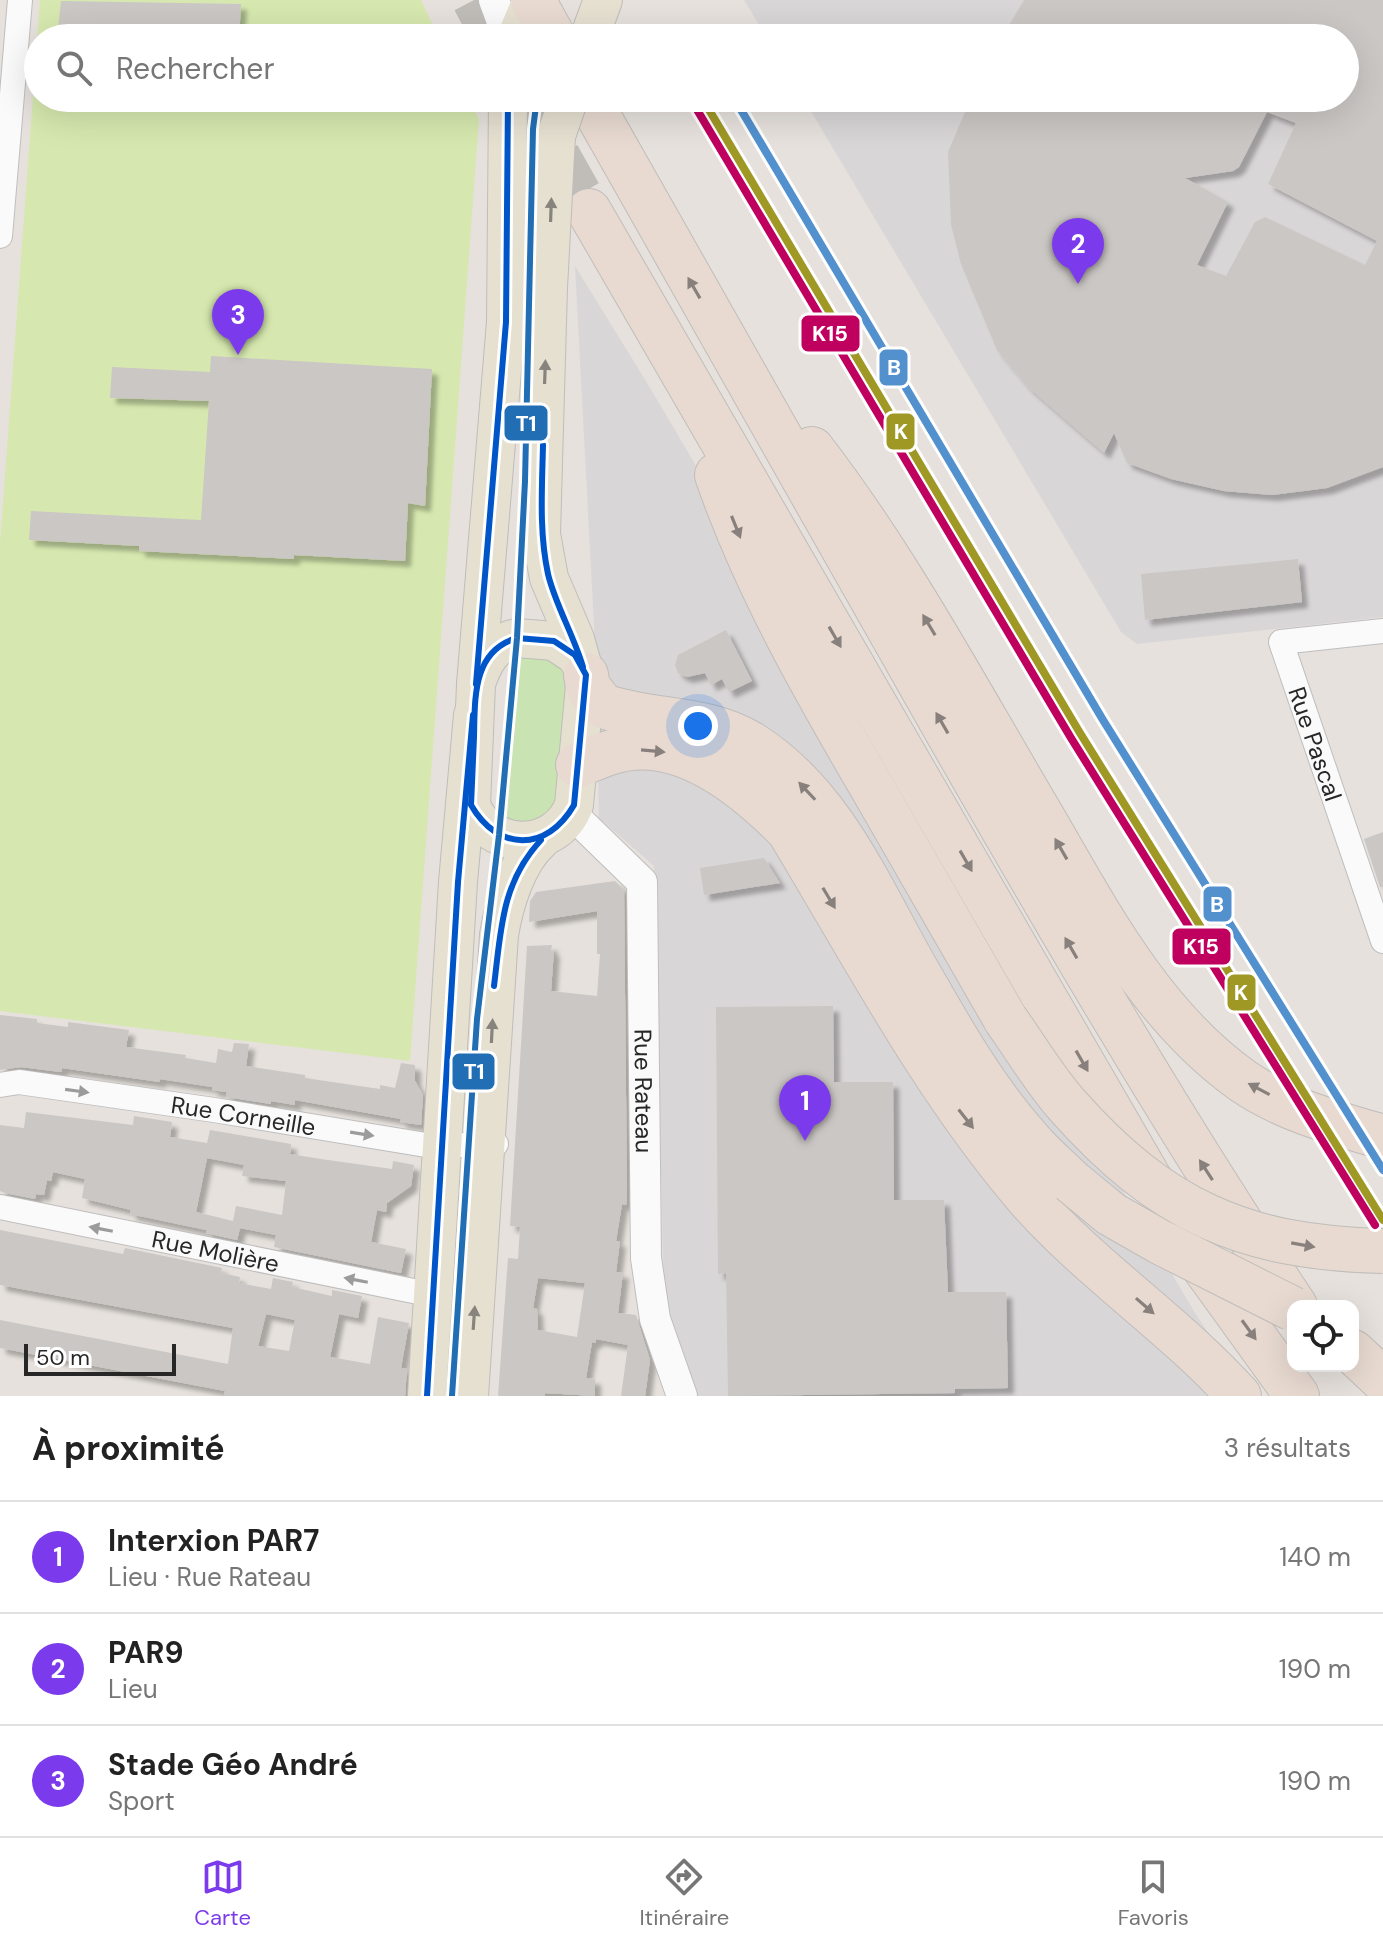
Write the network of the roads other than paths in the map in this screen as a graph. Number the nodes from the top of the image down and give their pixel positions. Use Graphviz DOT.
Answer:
graph roads {
  1 [pos="20,0"];
  2 [pos="494,0"];
  3 [pos="533,0"];
  4 [pos="582,0"];
  5 [pos="603,0"];
  6 [pos="503,24"];
  7 [pos="522,24"];
  8 [pos="546,24"];
  9 [pos="576,24"];
  10 [pos="594,24"];
  11 [pos="508,112"];
  12 [pos="559,112"];
  13 [pos="564,112"];
  14 [pos="596,112"];
  15 [pos="556,136"];
  16 [pos="589,211"];
  17 [pos="0,236"];
  18 [pos="733,356"];
  19 [pos="697,399"];
  20 [pos="1383,631"];
  21 [pos="584,671"];
  22 [pos="474,699"];
  23 [pos="578,765"];
  24 [pos="571,813"];
  25 [pos="541,840"];
  26 [pos="1383,941"];
  27 [pos="0,1085"];
  28 [pos="1383,1137"];
  29 [pos="493,1144"];
  30 [pos="440,1146"];
  31 [pos="0,1207"];
  32 [pos="1383,1251"];
  33 [pos="433,1295"];
  34 [pos="1290,1300"];
  35 [pos="1287,1304"];
  36 [pos="1359,1358"];
  37 [pos="1339,1372"];
  38 [pos="1383,1380"];
  39 [pos="427,1396"];
  40 [pos="469,1396"];
  41 [pos="682,1396"];
  42 [pos="1239,1396"];
  43 [pos="1297,1396"];
  44 [pos="1355,1396"];
  1 -- 17 [label="street"];
  2 -- 6 [label="street"];
  3 -- 7 [label="main road"];
  3 -- 8 [label="highway"];
  4 -- 9 [label="street"];
  5 -- 10 [label="main road"];
  11 -- 22 [label="main road"];
  12 -- 15 [label="street, bridge"];
  13 -- 15 [label="main road, bridge"];
  18 -- 14 [label="highway, one-way"];
  21 -- 15 [label="main road, one-way, bridge"];
  16 -- 19 [label="highway"];
  28 -- 18 [label="highway, one-way"];
  34 -- 18 [label="highway, one-way"];
  19 -- 32 [label="highway, one-way, bridge"];
  19 -- 43 [label="highway, one-way"];
  20 -- 26 [label="street, Rue Pascal"];
  21 -- 22 [label="main road"];
  21 -- 23 [label="main road"];
  35 -- 21 [label="highway, one-way, bridge"];
  22 -- 25 [label="main road"];
  22 -- 30 [label="main road"];
  23 -- 24 [label="main road"];
  23 -- 42 [label="highway, one-way"];
  24 -- 25 [label="main road"];
  24 -- 41 [label="street, Rue Rateau"];
  29 -- 25 [label="main road, one-way"];
  27 -- 30 [label="street, Rue Corneille, one-way"];
  29 -- 30 [label="street, Rue Corneille"];
  40 -- 29 [label="main road, one-way"];
  30 -- 33 [label="main road"];
  33 -- 31 [label="street, Rue Molière, one-way"];
  33 -- 39 [label="main road"];
  36 -- 38 [label="highway"];
  37 -- 44 [label="highway"];
}
